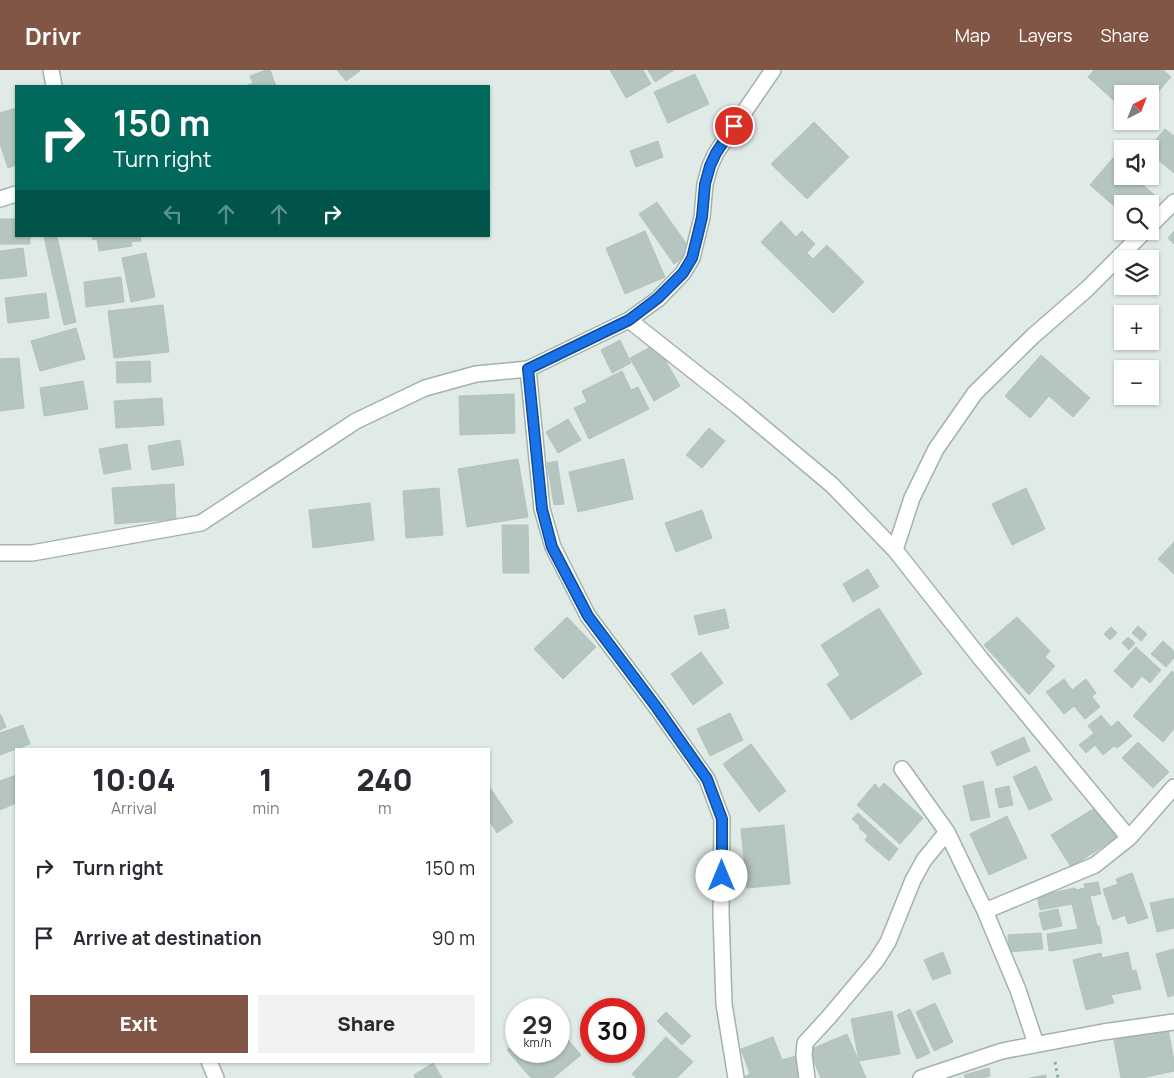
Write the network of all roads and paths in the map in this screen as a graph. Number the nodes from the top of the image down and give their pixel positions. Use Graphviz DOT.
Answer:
graph roads {
  1 [pos="52,70"];
  2 [pos="773,70"];
  3 [pos="54,85"];
  4 [pos="15,194"];
  5 [pos="0,198"];
  6 [pos="1174,202"];
  7 [pos="1159,217"];
  8 [pos="1136,240"];
  9 [pos="629,320"];
  10 [pos="528,369"];
  11 [pos="895,550"];
  12 [pos="0,553"];
  13 [pos="902,769"];
  14 [pos="1174,787"];
  15 [pos="947,832"];
  16 [pos="1129,838"];
  17 [pos="985,910"];
  18 [pos="1174,1022"];
  19 [pos="1036,1044"];
  20 [pos="210,1063"];
  21 [pos="216,1078"];
  22 [pos="736,1078"];
  23 [pos="807,1078"];
  24 [pos="921,1078"];
  1 -- 3 [label="street"];
  2 -- 9 [label="street"];
  4 -- 5 [label="street"];
  6 -- 7 [label="street"];
  8 -- 11 [label="street"];
  9 -- 10 [label="street"];
  9 -- 11 [label="street"];
  10 -- 12 [label="street"];
  10 -- 22 [label="street"];
  11 -- 16 [label="street"];
  13 -- 15 [label="street"];
  14 -- 16 [label="street"];
  15 -- 17 [label="street"];
  15 -- 23 [label="street"];
  16 -- 17 [label="street"];
  17 -- 19 [label="street"];
  18 -- 19 [label="street"];
  19 -- 24 [label="street"];
  20 -- 21 [label="street"];
}
